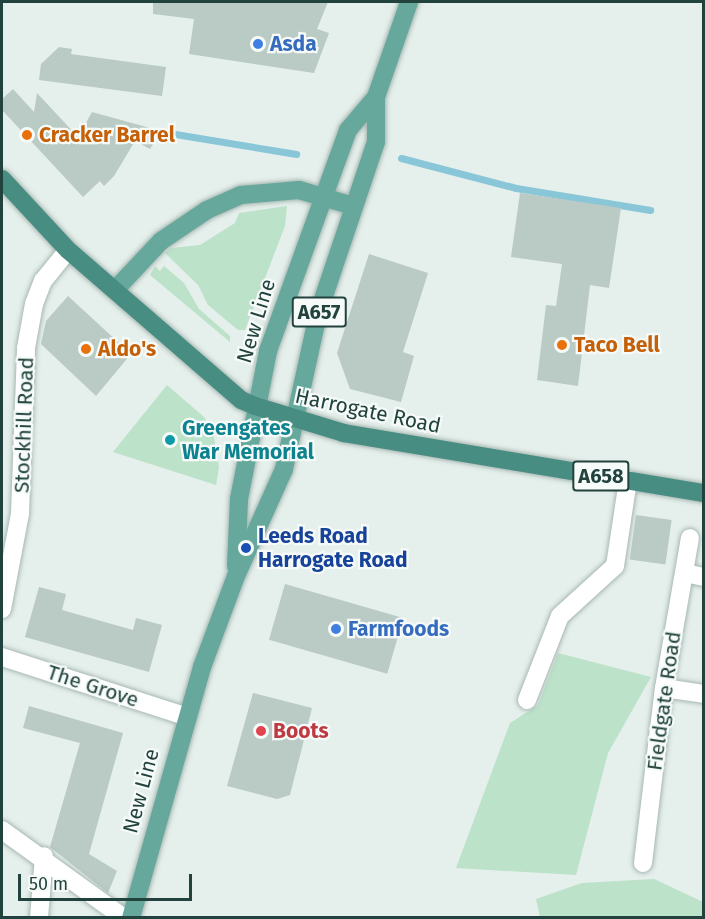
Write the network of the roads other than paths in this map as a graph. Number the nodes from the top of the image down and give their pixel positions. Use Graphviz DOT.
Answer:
graph roads {
  1 [pos="409,2"];
  2 [pos="376,97"];
  3 [pos="2,179"];
  4 [pos="322,195"];
  5 [pos="353,206"];
  6 [pos="68,250"];
  7 [pos="116,290"];
  8 [pos="255,406"];
  9 [pos="293,421"];
  10 [pos="628,480"];
  11 [pos="704,493"];
  12 [pos="690,538"];
  13 [pos="685,573"];
  14 [pos="236,576"];
  15 [pos="704,577"];
  16 [pos="2,609"];
  17 [pos="2,657"];
  18 [pos="664,688"];
  19 [pos="704,694"];
  20 [pos="527,700"];
  21 [pos="185,716"];
  22 [pos="2,830"];
  23 [pos="44,856"];
  24 [pos="643,863"];
  25 [pos="39,918"];
  26 [pos="123,918"];
  27 [pos="131,918"];
  1 -- 2 [label="main road, New Line / A657"];
  2 -- 4 [label="main road, New Line / A657"];
  2 -- 5 [label="main road, New Line / A657"];
  3 -- 6 [label="highway, Harrogate Road / A658"];
  4 -- 5 [label="main road"];
  4 -- 7 [label="main road"];
  4 -- 8 [label="main road, New Line / A657"];
  5 -- 9 [label="main road, New Line / A657"];
  6 -- 7 [label="highway, Harrogate Road / A658"];
  6 -- 16 [label="street, Stockhill Road"];
  7 -- 8 [label="highway, Harrogate Road / A658"];
  8 -- 9 [label="highway, Harrogate Road / A658"];
  8 -- 14 [label="main road, New Line / A657"];
  9 -- 10 [label="highway, Harrogate Road / A658"];
  9 -- 14 [label="main road, New Line / A657"];
  10 -- 11 [label="highway, Harrogate Road / A658"];
  10 -- 20 [label="street"];
  12 -- 13 [label="street, Fieldgate Road"];
  13 -- 15 [label="street"];
  13 -- 18 [label="street, Fieldgate Road"];
  14 -- 21 [label="main road, New Line / A657"];
  17 -- 21 [label="street, The Grove"];
  18 -- 19 [label="street"];
  18 -- 24 [label="street, Fieldgate Road"];
  21 -- 27 [label="main road, New Line / A657"];
  22 -- 23 [label="street"];
  23 -- 25 [label="street"];
  23 -- 26 [label="street"];
}
